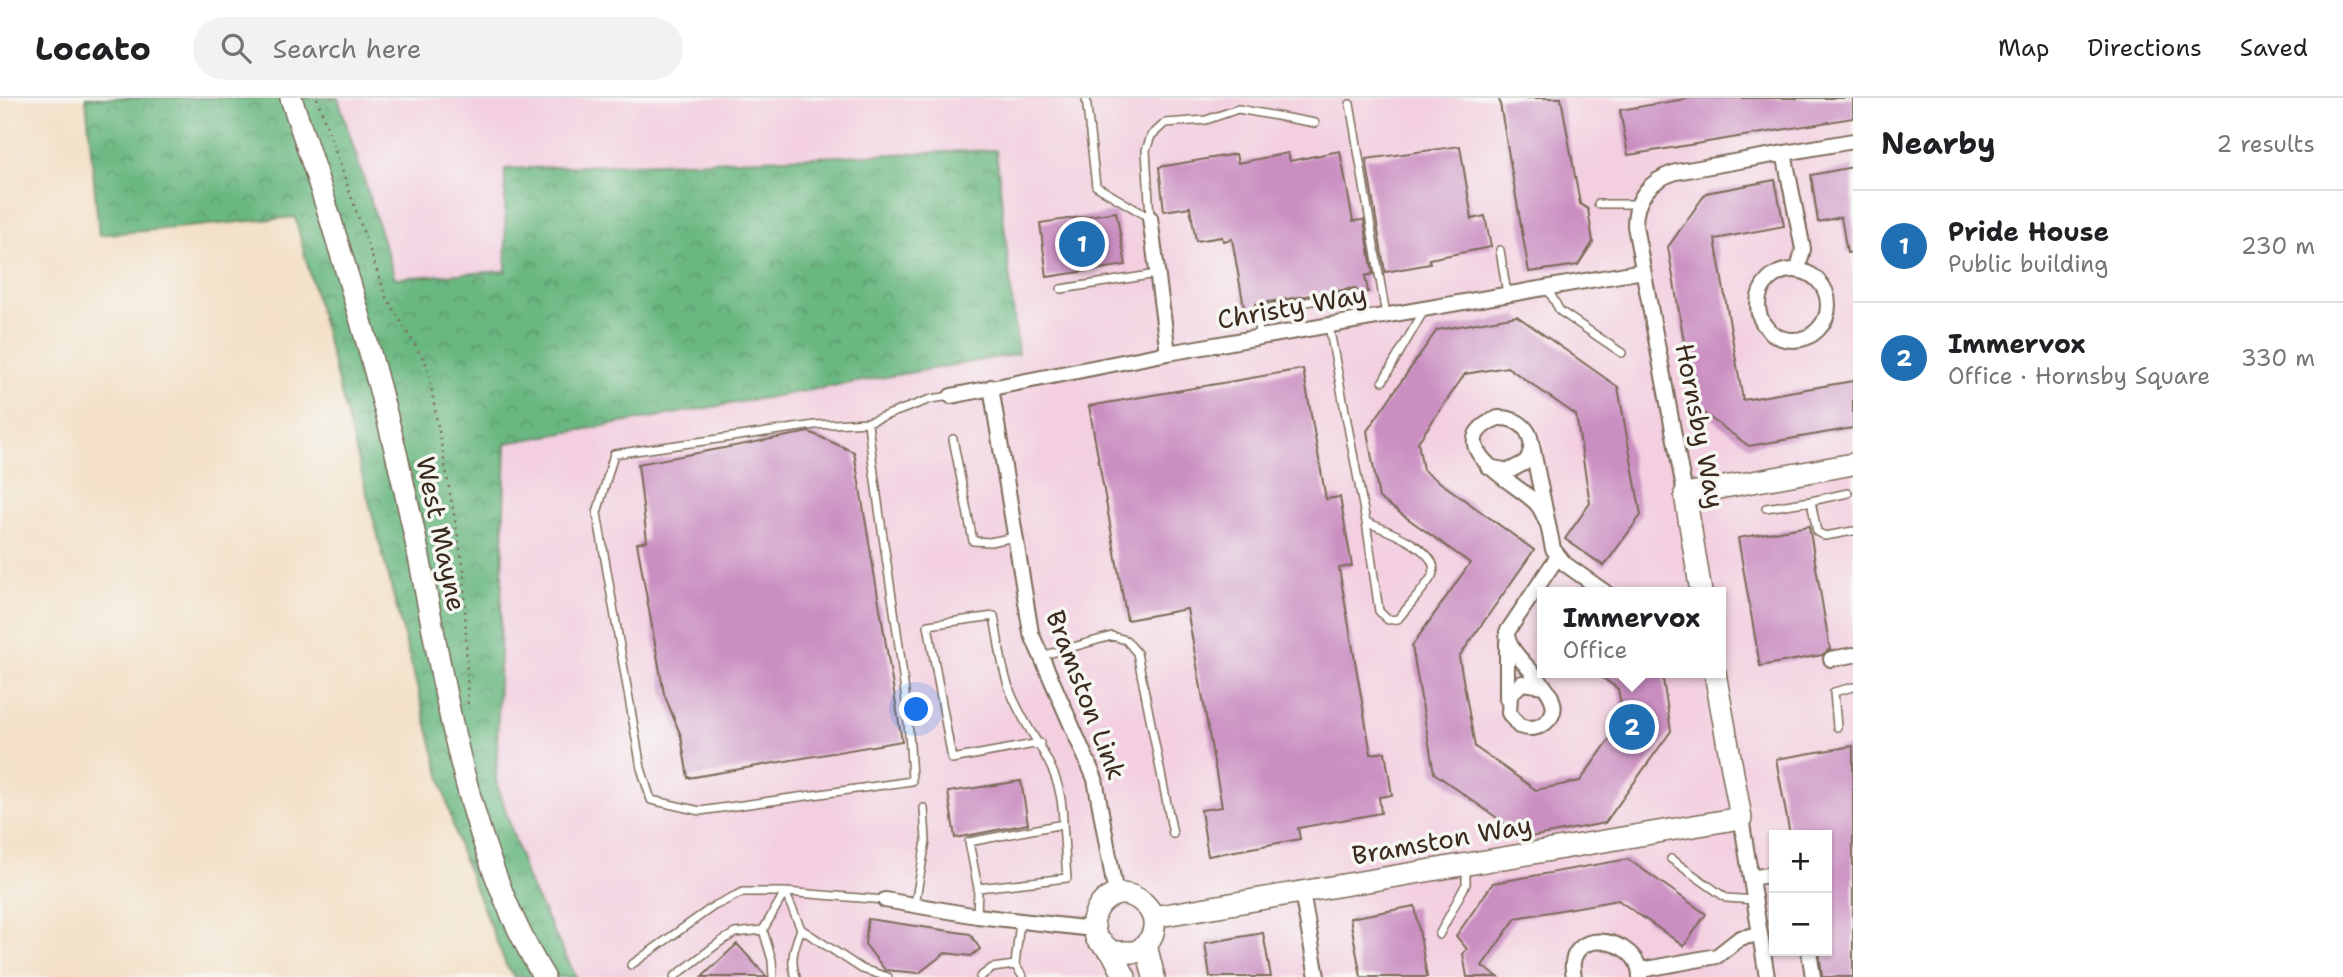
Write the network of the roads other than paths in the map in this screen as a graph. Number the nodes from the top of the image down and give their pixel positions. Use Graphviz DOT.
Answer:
graph roads {
  1 [pos="291,98"];
  2 [pos="1086,98"];
  3 [pos="1350,104"];
  4 [pos="1315,124"];
  5 [pos="1853,141"];
  6 [pos="1784,153"];
  7 [pos="1598,204"];
  8 [pos="1638,204"];
  9 [pos="1150,218"];
  10 [pos="1500,250"];
  11 [pos="1798,270"];
  12 [pos="1643,271"];
  13 [pos="1157,274"];
  14 [pos="1546,287"];
  15 [pos="1061,289"];
  16 [pos="1507,294"];
  17 [pos="1425,308"];
  18 [pos="1386,315"];
  19 [pos="1362,319"];
  20 [pos="1329,325"];
  21 [pos="1259,337"];
  22 [pos="1168,353"];
  23 [pos="1622,354"];
  24 [pos="1383,381"];
  25 [pos="991,387"];
  26 [pos="951,396"];
  27 [pos="868,422"];
  28 [pos="953,439"];
  29 [pos="1531,443"];
  30 [pos="1853,464"];
  31 [pos="1488,467"];
  32 [pos="1848,493"];
  33 [pos="1685,494"];
  34 [pos="1811,501"];
  35 [pos="1766,508"];
  36 [pos="1546,521"];
  37 [pos="1366,523"];
  38 [pos="1853,531"];
  39 [pos="1016,537"];
  40 [pos="1558,556"];
  41 [pos="1598,587"];
  42 [pos="1701,587"];
  43 [pos="1507,640"];
  44 [pos="1853,655"];
  45 [pos="1041,656"];
  46 [pos="1831,659"];
  47 [pos="1537,677"];
  48 [pos="1538,678"];
  49 [pos="1717,678"];
  50 [pos="1544,686"];
  51 [pos="1853,687"];
  52 [pos="1507,704"];
  53 [pos="1837,727"];
  54 [pos="1040,743"];
  55 [pos="924,808"];
  56 [pos="1741,818"];
  57 [pos="1063,824"];
  58 [pos="1173,834"];
  59 [pos="1671,859"];
  60 [pos="1466,864"];
  61 [pos="1769,875"];
  62 [pos="1751,878"];
  63 [pos="978,888"];
  64 [pos="785,892"];
  65 [pos="1302,892"];
  66 [pos="1116,895"];
  67 [pos="885,900"];
  68 [pos="1755,900"];
  69 [pos="915,904"];
  70 [pos="977,916"];
  71 [pos="1153,917"];
  72 [pos="1020,921"];
  73 [pos="801,929"];
  74 [pos="1093,929"];
  75 [pos="763,930"];
  76 [pos="1760,934"];
  77 [pos="1438,935"];
  78 [pos="1146,944"];
  79 [pos="1112,953"];
  80 [pos="1810,956"];
  81 [pos="1015,964"];
  82 [pos="631,965"];
  83 [pos="1640,973"];
  84 [pos="544,977"];
  85 [pos="674,977"];
  86 [pos="772,977"];
  87 [pos="796,977"];
  88 [pos="888,977"];
  89 [pos="980,977"];
  90 [pos="1023,977"];
  91 [pos="1125,977"];
  92 [pos="1154,977"];
  93 [pos="1317,977"];
  94 [pos="1574,977"];
  95 [pos="1767,977"];
  96 [pos="1813,977"];
  1 -- 84 [label="street, West Mayne"];
  2 -- 9 [label="lane"];
  3 -- 18 [label="lane"];
  4 -- 9 [label="lane"];
  5 -- 6 [label="street"];
  6 -- 8 [label="street"];
  6 -- 11 [label="street"];
  7 -- 8 [label="lane"];
  8 -- 12 [label="street, Hornsby Way"];
  9 -- 13 [label="street"];
  10 -- 16 [label="lane"];
  11 -- 11 [label="street"];
  12 -- 14 [label="street, Christy Way"];
  12 -- 33 [label="street, Hornsby Way"];
  13 -- 15 [label="lane"];
  13 -- 22 [label="street"];
  14 -- 16 [label="street, Christy Way"];
  14 -- 23 [label="lane"];
  16 -- 17 [label="street, Christy Way"];
  17 -- 18 [label="street, Christy Way"];
  17 -- 24 [label="lane"];
  18 -- 19 [label="street, Christy Way"];
  19 -- 20 [label="street, Christy Way"];
  19 -- 21 [label="lane"];
  20 -- 21 [label="street, Christy Way"];
  20 -- 37 [label="lane"];
  21 -- 22 [label="street, Christy Way"];
  22 -- 25 [label="street, Christy Way"];
  25 -- 26 [label="street, Christy Way"];
  25 -- 39 [label="street, Bramston Link"];
  26 -- 27 [label="lane"];
  27 -- 27 [label="lane"];
  28 -- 39 [label="lane"];
  29 -- 31 [label="street"];
  29 -- 31 [label="street"];
  29 -- 36 [label="street"];
  30 -- 33 [label="street"];
  31 -- 36 [label="street"];
  32 -- 34 [label="lane"];
  33 -- 42 [label="street, Hornsby Way"];
  34 -- 35 [label="lane"];
  34 -- 38 [label="lane"];
  36 -- 40 [label="street"];
  37 -- 37 [label="lane"];
  39 -- 45 [label="street, Bramston Link"];
  40 -- 41 [label="street"];
  40 -- 43 [label="street"];
  43 -- 47 [label="street"];
  43 -- 52 [label="street"];
  44 -- 46 [label="street"];
  45 -- 58 [label="lane"];
  45 -- 66 [label="street, Bramston Link"];
  48 -- 50 [label="street"];
  49 -- 56 [label="street"];
  50 -- 52 [label="street"];
  50 -- 52 [label="street"];
  51 -- 53 [label="lane"];
  54 -- 54 [label="lane"];
  54 -- 57 [label="lane"];
  55 -- 69 [label="lane"];
  56 -- 60 [label="street, Bramston Way"];
  56 -- 62 [label="street"];
  57 -- 63 [label="lane"];
  57 -- 63 [label="lane"];
  59 -- 68 [label="lane"];
  60 -- 65 [label="street, Bramston Way"];
  60 -- 77 [label="lane"];
  61 -- 62 [label="street"];
  62 -- 68 [label="street"];
  63 -- 70 [label="lane"];
  64 -- 67 [label="lane"];
  64 -- 73 [label="lane"];
  64 -- 75 [label="lane"];
  64 -- 82 [label="lane"];
  65 -- 71 [label="street, Bramston Way"];
  65 -- 93 [label="street"];
  66 -- 71 [label="street"];
  66 -- 74 [label="street"];
  67 -- 69 [label="street"];
  68 -- 76 [label="street"];
  69 -- 70 [label="street"];
  70 -- 72 [label="street"];
  71 -- 78 [label="street"];
  72 -- 74 [label="street"];
  72 -- 81 [label="lane"];
  73 -- 87 [label="lane"];
  73 -- 88 [label="lane"];
  74 -- 79 [label="street"];
  75 -- 85 [label="lane"];
  75 -- 86 [label="lane"];
  76 -- 83 [label="street"];
  76 -- 95 [label="street"];
  78 -- 79 [label="street"];
  78 -- 92 [label="street"];
  79 -- 91 [label="street"];
  80 -- 96 [label="street"];
  81 -- 89 [label="lane"];
  81 -- 90 [label="lane"];
  83 -- 94 [label="street"];
}
